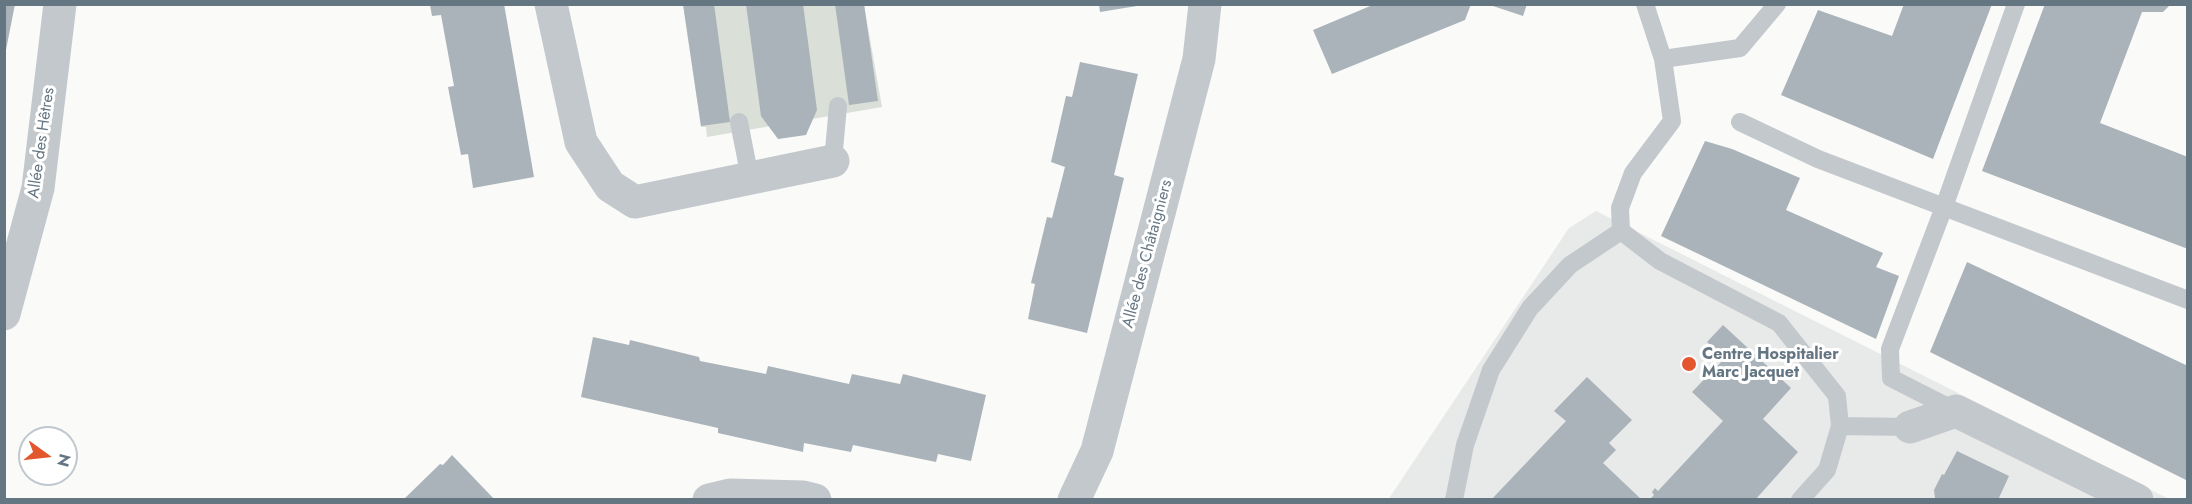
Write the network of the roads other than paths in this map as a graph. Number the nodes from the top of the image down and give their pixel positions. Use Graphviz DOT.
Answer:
graph roads {
  1 [pos="60,4"];
  2 [pos="551,4"];
  3 [pos="1205,4"];
  4 [pos="1645,4"];
  5 [pos="1777,4"];
  6 [pos="2016,4"];
  7 [pos="1663,59"];
  8 [pos="838,106"];
  9 [pos="739,122"];
  10 [pos="1740,122"];
  11 [pos="833,161"];
  12 [pos="750,178"];
  13 [pos="1944,207"];
  14 [pos="1621,231"];
  15 [pos="2187,300"];
  16 [pos="4,314"];
  17 [pos="1956,411"];
  18 [pos="1840,426"];
  19 [pos="1910,427"];
  20 [pos="709,500"];
  21 [pos="814,500"];
  22 [pos="1074,500"];
  23 [pos="1454,500"];
  24 [pos="1800,500"];
  25 [pos="2136,500"];
  1 -- 16 [label="street, Allée des Hêtres"];
  2 -- 12 [label="street"];
  3 -- 22 [label="street, Allée des Châtaigniers"];
  4 -- 7 [label="lane"];
  5 -- 7 [label="lane"];
  6 -- 13 [label="lane"];
  7 -- 14 [label="lane"];
  8 -- 11 [label="lane"];
  9 -- 12 [label="lane"];
  10 -- 13 [label="lane"];
  11 -- 12 [label="street"];
  13 -- 15 [label="lane"];
  13 -- 17 [label="lane"];
  14 -- 18 [label="lane"];
  14 -- 23 [label="lane"];
  17 -- 19 [label="street"];
  17 -- 25 [label="street"];
  18 -- 19 [label="lane"];
  18 -- 24 [label="lane"];
  20 -- 21 [label="street"];
}
